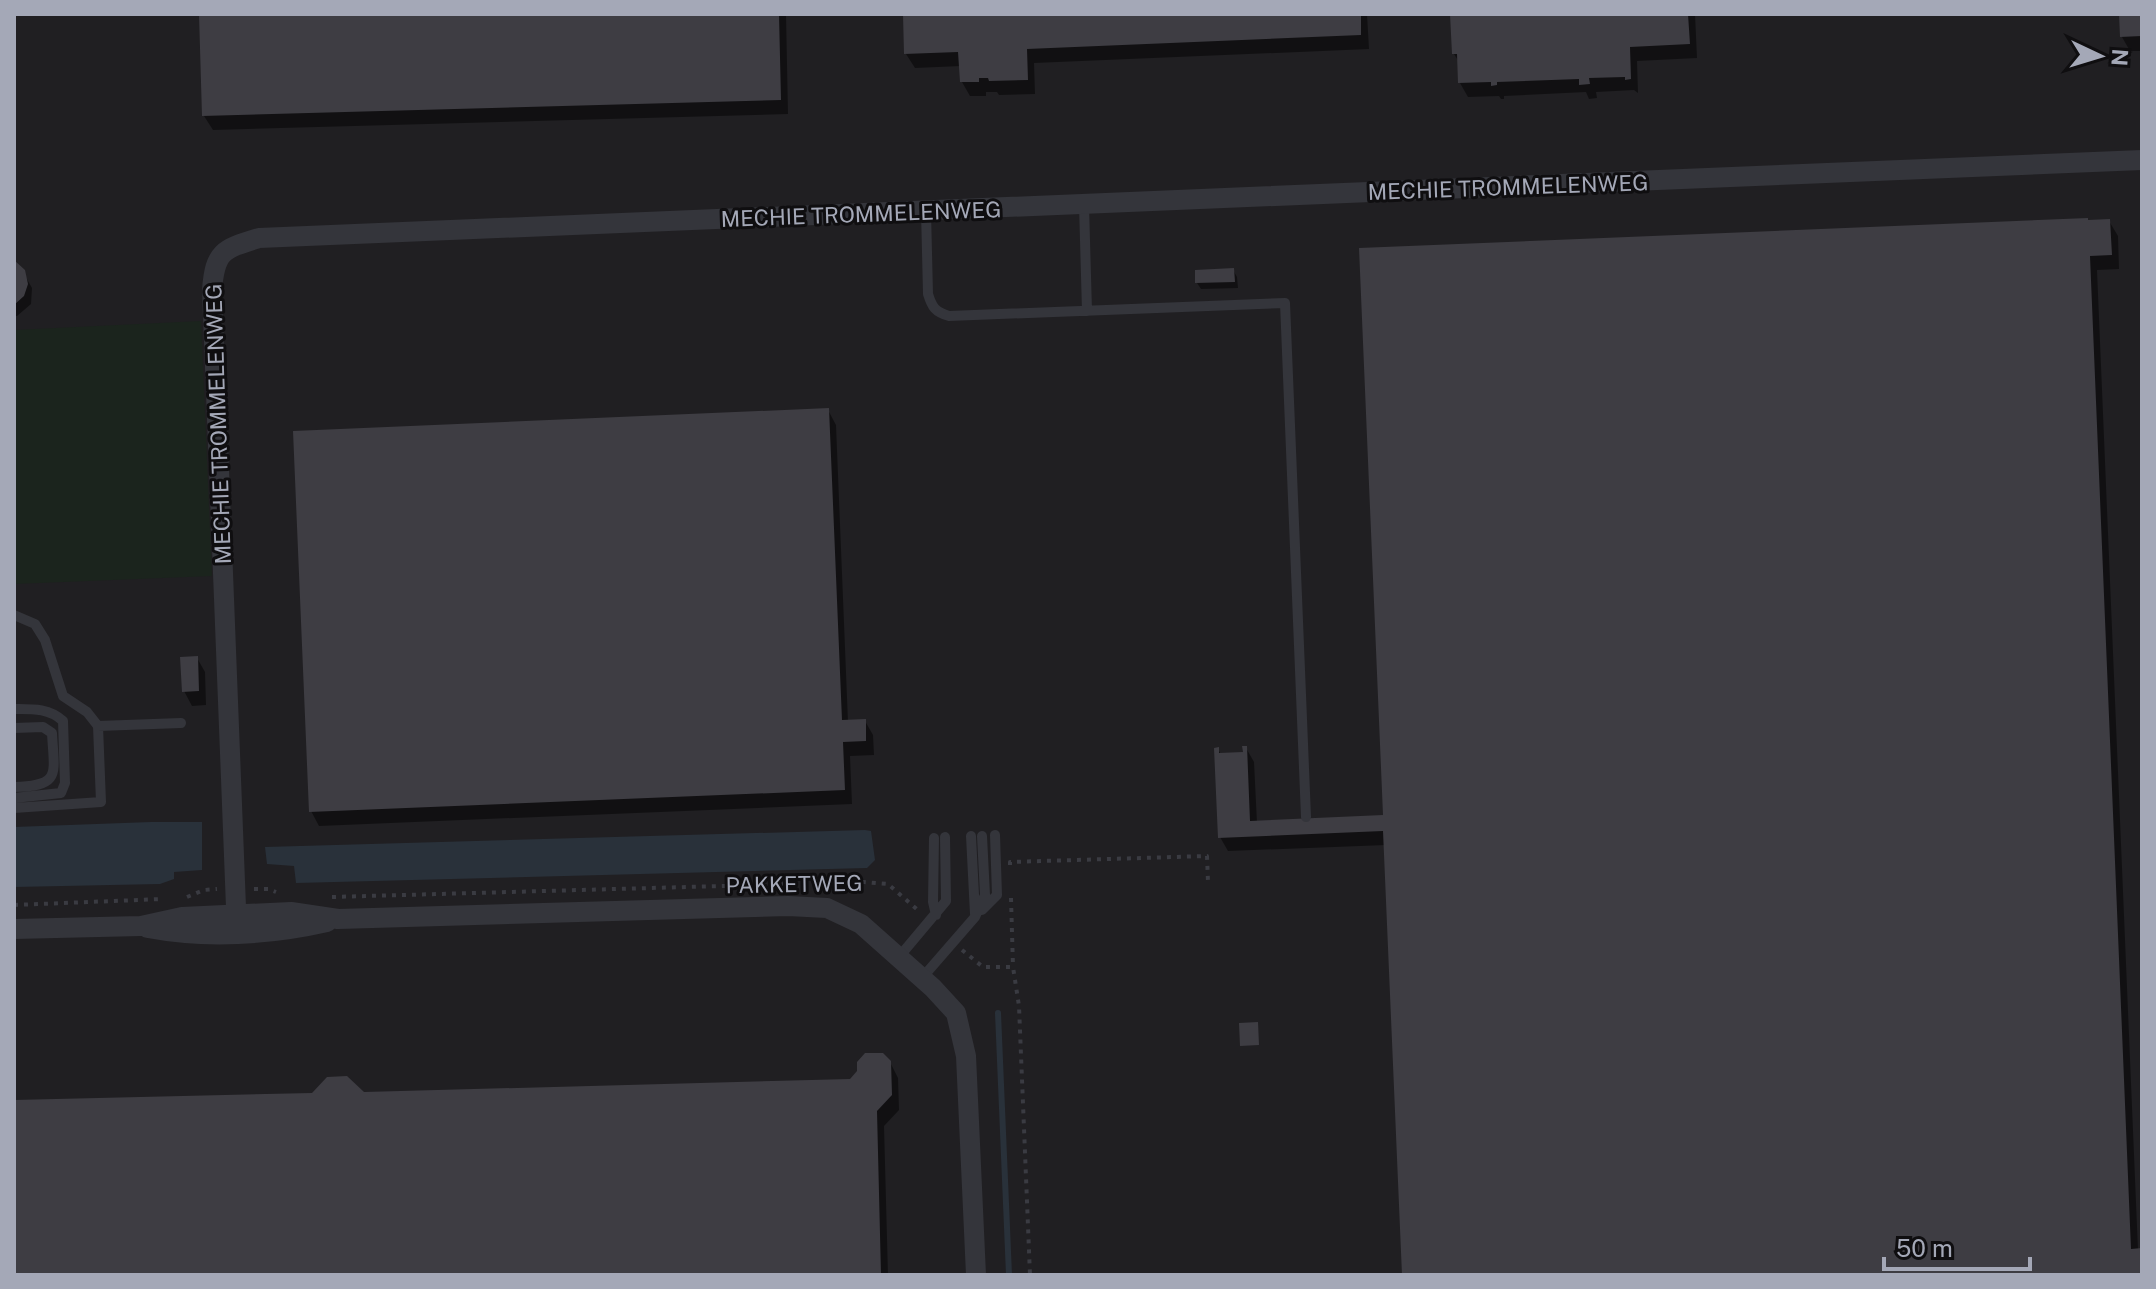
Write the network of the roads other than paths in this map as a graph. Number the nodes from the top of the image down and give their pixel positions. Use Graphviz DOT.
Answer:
graph roads {
  1 [pos="2142,160"];
  2 [pos="1084,205"];
  3 [pos="926,211"];
  4 [pos="1087,311"];
  5 [pos="14,615"];
  6 [pos="14,709"];
  7 [pos="181,723"];
  8 [pos="98,726"];
  9 [pos="14,728"];
  10 [pos="14,787"];
  11 [pos="14,798"];
  12 [pos="14,808"];
  13 [pos="1306,817"];
  14 [pos="995,835"];
  15 [pos="977,836"];
  16 [pos="939,838"];
  17 [pos="975,917"];
  18 [pos="237,924"];
  19 [pos="14,929"];
  20 [pos="899,957"];
  21 [pos="922,978"];
  22 [pos="976,1275"];
  1 -- 2 [label="street, MECHIE TROMMELENWEG"];
  2 -- 3 [label="street, MECHIE TROMMELENWEG"];
  2 -- 4 [label="lane"];
  3 -- 4 [label="lane"];
  3 -- 18 [label="street, MECHIE TROMMELENWEG"];
  4 -- 13 [label="lane"];
  5 -- 8 [label="lane"];
  6 -- 11 [label="lane"];
  7 -- 8 [label="lane"];
  8 -- 12 [label="lane"];
  9 -- 10 [label="lane"];
  14 -- 17 [label="lane"];
  15 -- 17 [label="lane"];
  16 -- 20 [label="lane"];
  17 -- 21 [label="lane"];
  18 -- 19 [label="street"];
  18 -- 20 [label="street, PAKKETWEG"];
  20 -- 21 [label="street, PAKKETWEG"];
  21 -- 22 [label="street, PAKKETWEG"];
}
